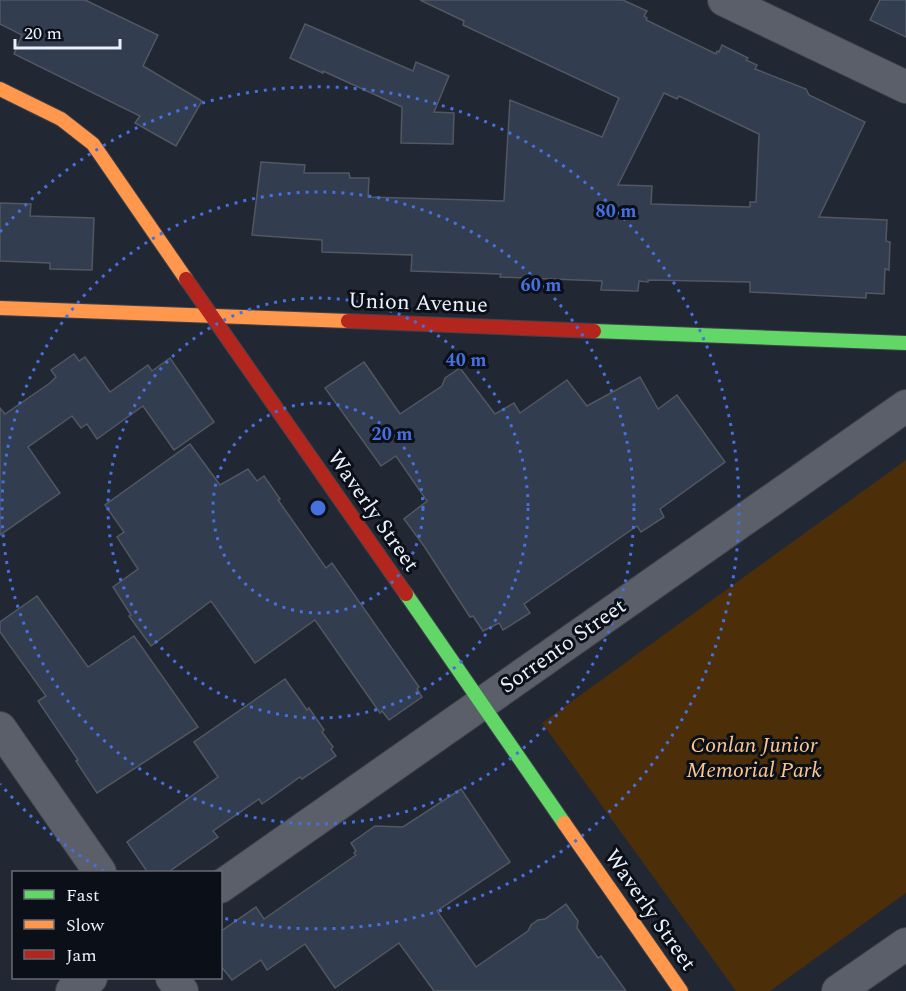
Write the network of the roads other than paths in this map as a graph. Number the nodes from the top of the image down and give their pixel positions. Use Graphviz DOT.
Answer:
graph roads {
  1 [pos="724,0"];
  2 [pos="906,87"];
  3 [pos="0,89"];
  4 [pos="0,308"];
  5 [pos="213,316"];
  6 [pos="906,343"];
  7 [pos="906,406"];
  8 [pos="482,704"];
  9 [pos="0,728"];
  10 [pos="99,871"];
  11 [pos="222,886"];
  12 [pos="906,944"];
  13 [pos="90,979"];
  14 [pos="173,979"];
  15 [pos="72,991"];
  16 [pos="182,991"];
  17 [pos="681,991"];
  18 [pos="838,991"];
  1 -- 2 [label="street"];
  3 -- 5 [label="street, Waverly Street"];
  4 -- 5 [label="street, Union Avenue"];
  5 -- 6 [label="street, Union Avenue"];
  5 -- 8 [label="street, Waverly Street"];
  7 -- 8 [label="street, Sorrento Street"];
  8 -- 11 [label="street, Sorrento Street"];
  8 -- 17 [label="street, Waverly Street"];
  9 -- 10 [label="street"];
  12 -- 18 [label="street"];
  13 -- 15 [label="street"];
  14 -- 16 [label="street"];
}
